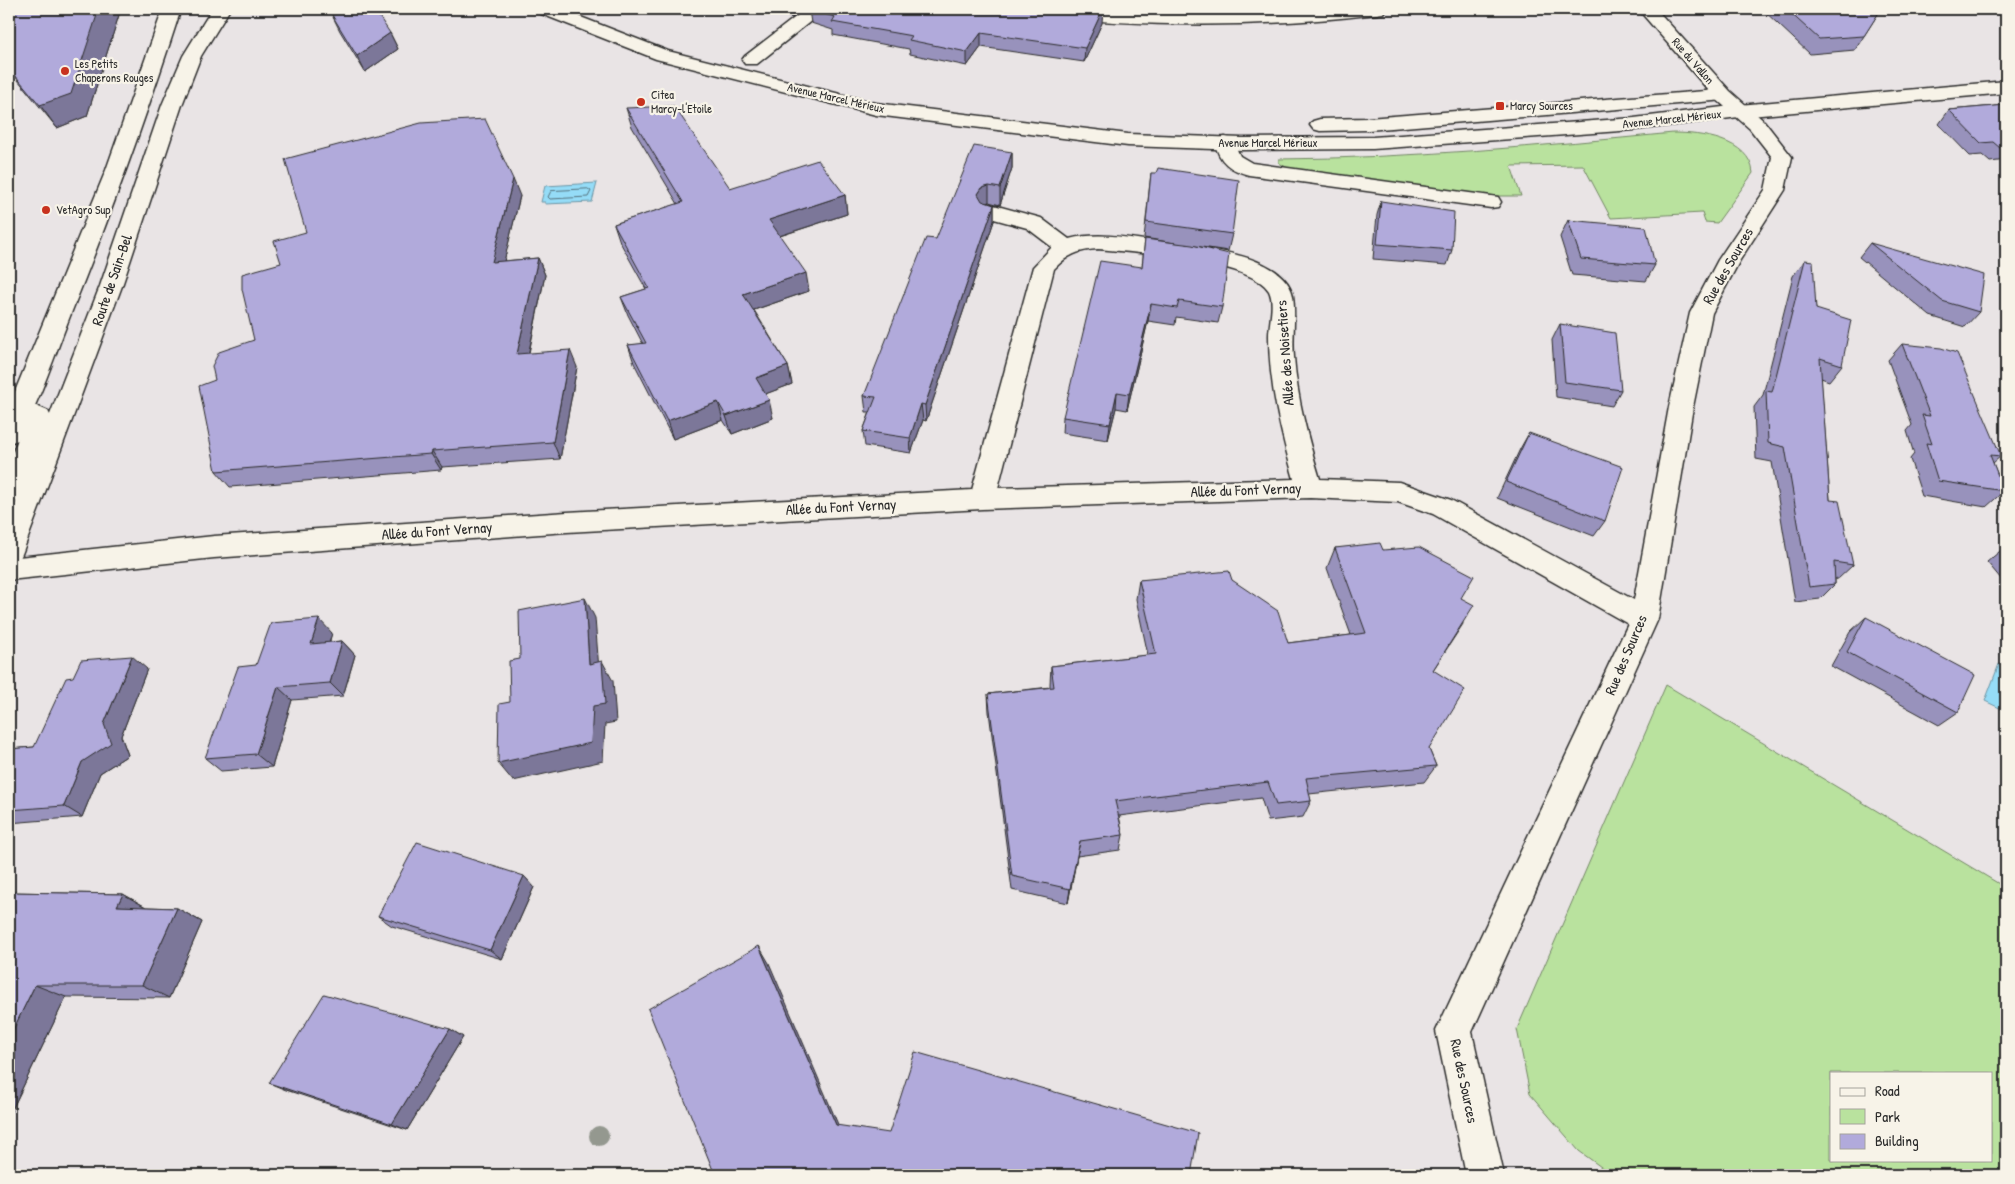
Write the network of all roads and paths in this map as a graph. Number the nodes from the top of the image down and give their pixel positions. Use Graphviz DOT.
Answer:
graph roads {
  1 [pos="172,9"];
  2 [pos="221,9"];
  3 [pos="545,9"];
  4 [pos="593,9"];
  5 [pos="817,9"];
  6 [pos="1028,9"];
  7 [pos="1377,9"];
  8 [pos="1647,9"];
  9 [pos="612,16"];
  10 [pos="677,40"];
  11 [pos="751,60"];
  12 [pos="2006,69"];
  13 [pos="2006,87"];
  14 [pos="1731,103"];
  15 [pos="1225,143"];
  16 [pos="1491,202"];
  17 [pos="990,211"];
  18 [pos="1065,248"];
  19 [pos="20,408"];
  20 [pos="9,434"];
  21 [pos="1310,488"];
  22 [pos="9,494"];
  23 [pos="982,498"];
  24 [pos="9,554"];
  25 [pos="9,569"];
  26 [pos="1644,620"];
  27 [pos="1485,1175"];
  1 -- 19 [label="main road"];
  2 -- 24 [label="main road, Route de Sain-Bel"];
  3 -- 15 [label="main road, Avenue Marcel Mérieux"];
  4 -- 9 [label="main road"];
  5 -- 11 [label="main road"];
  6 -- 7 [label="main road"];
  8 -- 14 [label="main road, Rue du Vallon"];
  10 -- 11 [label="main road, Avenue Marcel Mérieux"];
  11 -- 14 [label="main road, Avenue Marcel Mérieux"];
  12 -- 14 [label="main road, Avenue Marcel Mérieux"];
  13 -- 14 [label="main road, Avenue Marcel Mérieux"];
  14 -- 15 [label="main road, Avenue Marcel Mérieux"];
  14 -- 26 [label="main road, Rue des Sources"];
  15 -- 16 [label="main road"];
  17 -- 18 [label="main road"];
  18 -- 21 [label="main road, Allée des Noisetiers"];
  18 -- 23 [label="main road, Allée des Noisetiers"];
  19 -- 20 [label="main road"];
  19 -- 22 [label="main road"];
  21 -- 23 [label="main road, Allée du Font Vernay"];
  21 -- 26 [label="main road, Allée du Font Vernay"];
  23 -- 25 [label="main road, Allée du Font Vernay"];
  26 -- 27 [label="main road, Rue des Sources"];
}
